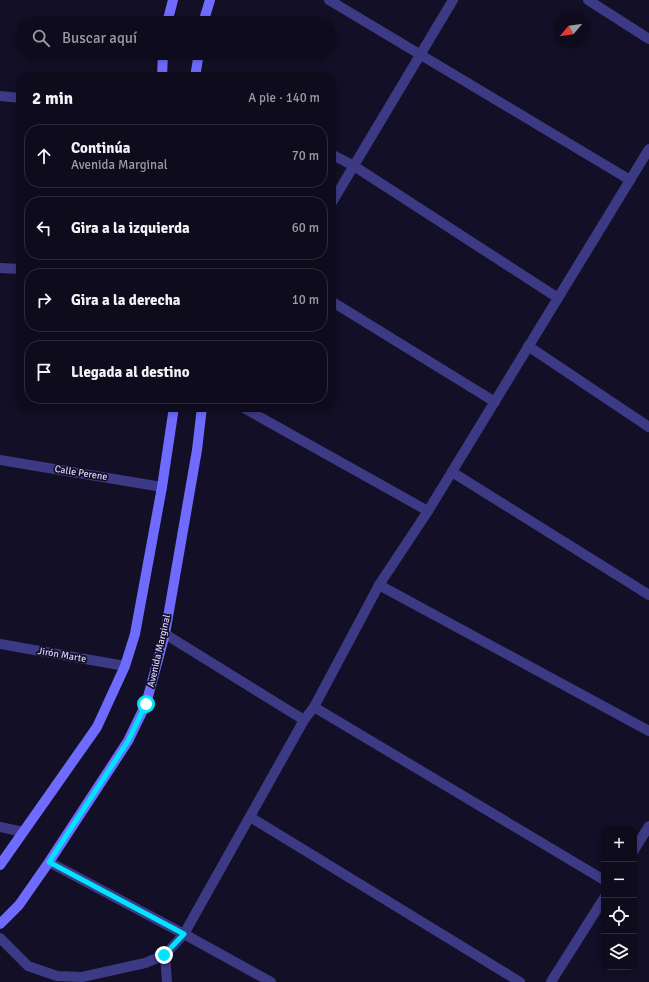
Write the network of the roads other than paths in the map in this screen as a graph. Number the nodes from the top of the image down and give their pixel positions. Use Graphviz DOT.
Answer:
graph roads {
  1 [pos="173,0"];
  2 [pos="210,0"];
  3 [pos="329,0"];
  4 [pos="453,0"];
  5 [pos="588,0"];
  6 [pos="169,16"];
  7 [pos="205,16"];
  8 [pos="649,39"];
  9 [pos="420,55"];
  10 [pos="163,60"];
  11 [pos="198,60"];
  12 [pos="162,72"];
  13 [pos="196,72"];
  14 [pos="0,96"];
  15 [pos="16,98"];
  16 [pos="649,149"];
  17 [pos="336,157"];
  18 [pos="354,166"];
  19 [pos="630,180"];
  20 [pos="336,196"];
  21 [pos="0,268"];
  22 [pos="16,269"];
  23 [pos="558,298"];
  24 [pos="336,304"];
  25 [pos="528,346"];
  26 [pos="495,402"];
  27 [pos="173,412"];
  28 [pos="201,412"];
  29 [pos="251,412"];
  30 [pos="649,427"];
  31 [pos="0,460"];
  32 [pos="452,472"];
  33 [pos="162,487"];
  34 [pos="428,511"];
  35 [pos="379,585"];
  36 [pos="649,595"];
  37 [pos="165,634"];
  38 [pos="0,644"];
  39 [pos="125,666"];
  40 [pos="314,707"];
  41 [pos="304,720"];
  42 [pos="649,731"];
  43 [pos="250,817"];
  44 [pos="649,826"];
  45 [pos="0,827"];
  46 [pos="22,832"];
  47 [pos="637,845"];
  48 [pos="49,862"];
  49 [pos="0,865"];
  50 [pos="601,878"];
  51 [pos="601,903"];
  52 [pos="0,924"];
  53 [pos="184,934"];
  54 [pos="0,938"];
  55 [pos="164,955"];
  56 [pos="167,982"];
  57 [pos="271,982"];
  58 [pos="520,982"];
  59 [pos="551,982"];
  1 -- 6 [label="main road"];
  2 -- 7 [label="main road"];
  3 -- 9 [label="street"];
  4 -- 9 [label="street"];
  5 -- 8 [label="street"];
  9 -- 18 [label="street"];
  9 -- 19 [label="street"];
  10 -- 12 [label="main road"];
  11 -- 13 [label="main road"];
  14 -- 15 [label="street"];
  16 -- 19 [label="street"];
  17 -- 18 [label="street"];
  18 -- 20 [label="street"];
  18 -- 23 [label="street"];
  19 -- 23 [label="street"];
  21 -- 22 [label="street"];
  23 -- 25 [label="street"];
  24 -- 26 [label="street"];
  25 -- 26 [label="street"];
  25 -- 30 [label="street"];
  26 -- 32 [label="street"];
  27 -- 33 [label="main road"];
  28 -- 37 [label="main road, Avenida Marginal"];
  29 -- 34 [label="street"];
  31 -- 33 [label="street, Calle Perene"];
  32 -- 34 [label="street"];
  32 -- 36 [label="street"];
  33 -- 39 [label="main road"];
  34 -- 35 [label="street"];
  35 -- 40 [label="street"];
  35 -- 42 [label="street"];
  37 -- 41 [label="street"];
  37 -- 48 [label="main road, Avenida Marginal"];
  38 -- 39 [label="street, Jirón Marte"];
  39 -- 46 [label="main road"];
  40 -- 41 [label="street"];
  40 -- 50 [label="street"];
  41 -- 43 [label="street"];
  43 -- 53 [label="street"];
  43 -- 58 [label="street"];
  44 -- 47 [label="street"];
  45 -- 46 [label="street"];
  46 -- 49 [label="main road"];
  48 -- 52 [label="main road, Avenida Marginal"];
  48 -- 53 [label="street"];
  51 -- 59 [label="street"];
  53 -- 55 [label="street"];
  53 -- 57 [label="street"];
  54 -- 55 [label="street"];
  55 -- 56 [label="street"];
}
